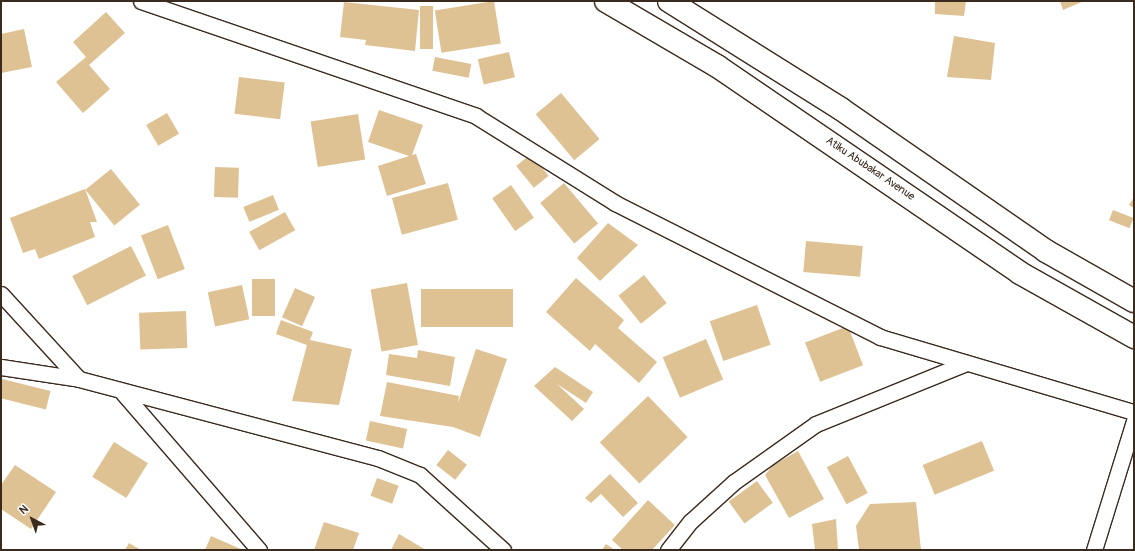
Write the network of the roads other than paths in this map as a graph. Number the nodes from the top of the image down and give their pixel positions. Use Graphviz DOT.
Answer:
graph roads {
  1 [pos="142,1"];
  2 [pos="606,1"];
  3 [pos="670,1"];
  4 [pos="1,294"];
  5 [pos="1134,301"];
  6 [pos="1134,337"];
  7 [pos="964,364"];
  8 [pos="1,367"];
  9 [pos="79,379"];
  10 [pos="123,392"];
  11 [pos="1134,412"];
  12 [pos="1134,421"];
  13 [pos="259,550"];
  14 [pos="503,550"];
  15 [pos="668,550"];
  16 [pos="1094,550"];
  1 -- 7 [label="street"];
  2 -- 6 [label="main road, Atiku Abubakar Avenue"];
  3 -- 5 [label="main road"];
  4 -- 9 [label="street"];
  7 -- 11 [label="street"];
  7 -- 15 [label="street"];
  8 -- 9 [label="street"];
  9 -- 10 [label="street"];
  10 -- 13 [label="street"];
  10 -- 14 [label="street"];
  12 -- 16 [label="street"];
}
